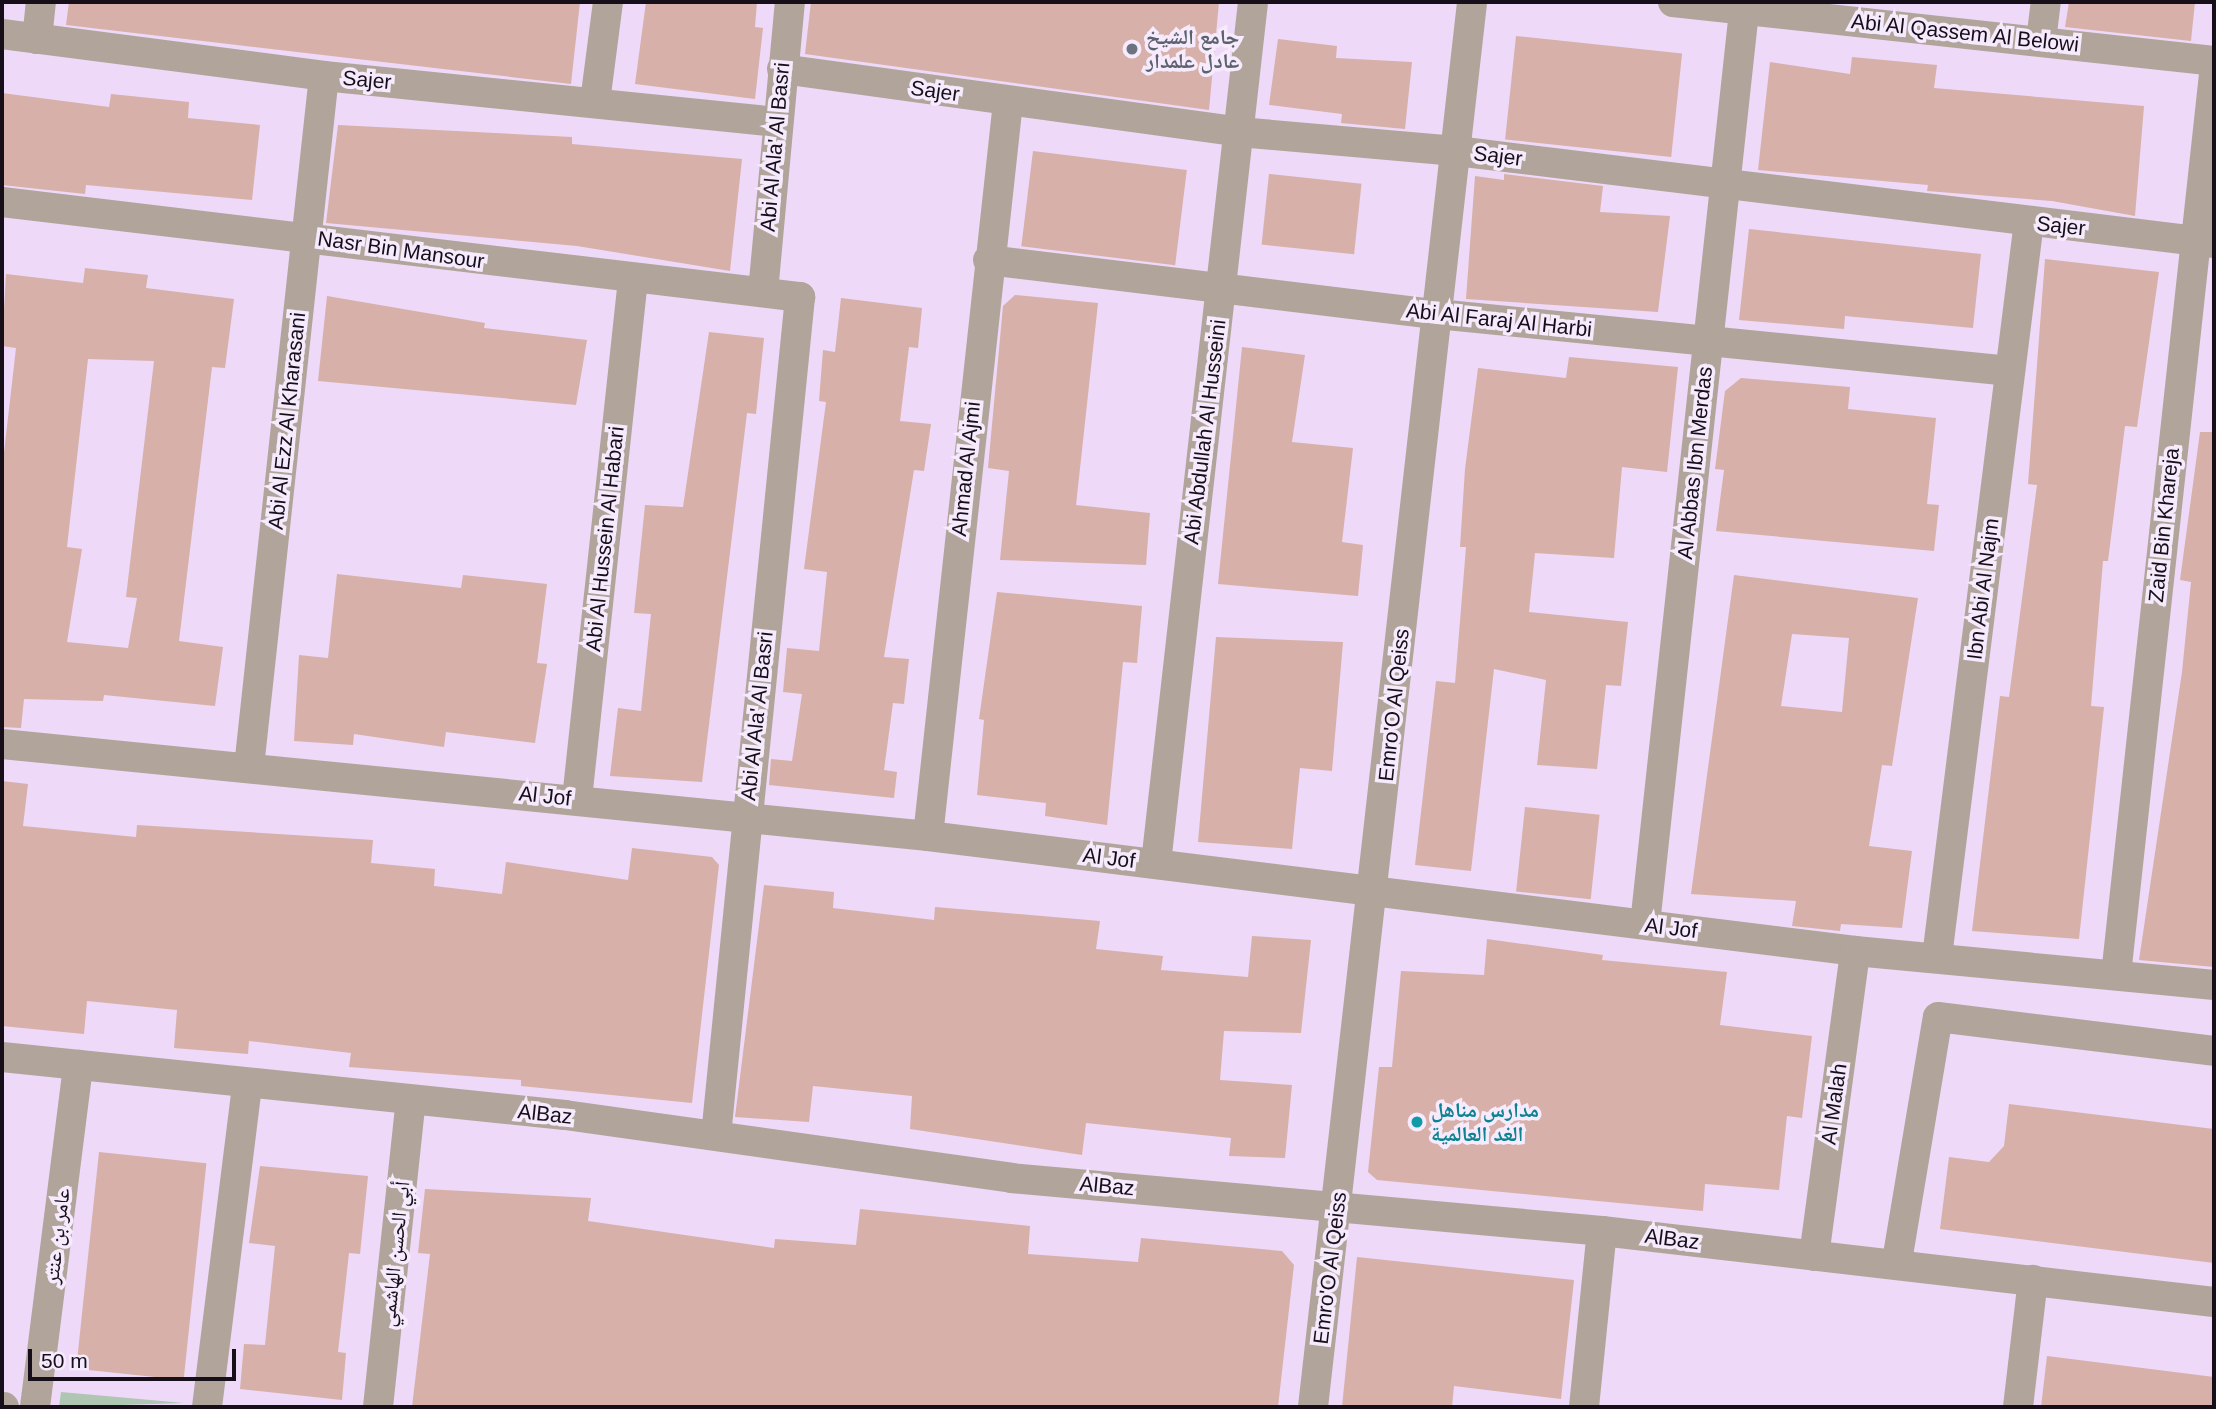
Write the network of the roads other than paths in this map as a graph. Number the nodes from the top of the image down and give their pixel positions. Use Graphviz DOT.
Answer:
graph roads {
  1 [pos="41,2"];
  2 [pos="608,2"];
  3 [pos="790,2"];
  4 [pos="1253,2"];
  5 [pos="1472,2"];
  6 [pos="1673,2"];
  7 [pos="2046,2"];
  8 [pos="1745,6"];
  9 [pos="2,34"];
  10 [pos="37,39"];
  11 [pos="2041,41"];
  12 [pos="2214,61"];
  13 [pos="782,69"];
  14 [pos="2214,75"];
  15 [pos="324,76"];
  16 [pos="595,102"];
  17 [pos="1008,102"];
  18 [pos="775,122"];
  19 [pos="1239,132"];
  20 [pos="1457,151"];
  21 [pos="1725,185"];
  22 [pos="2,202"];
  23 [pos="2029,222"];
  24 [pos="307,237"];
  25 [pos="2204,242"];
  26 [pos="988,260"];
  27 [pos="633,279"];
  28 [pos="1222,288"];
  29 [pos="763,292"];
  30 [pos="800,297"];
  31 [pos="1437,314"];
  32 [pos="1708,341"];
  33 [pos="2010,372"];
  34 [pos="2,744"];
  35 [pos="249,767"];
  36 [pos="577,799"];
  37 [pos="746,822"];
  38 [pos="928,836"];
  39 [pos="1156,863"];
  40 [pos="1374,890"];
  41 [pos="1645,924"];
  42 [pos="1855,951"];
  43 [pos="1937,957"];
  44 [pos="2116,975"];
  45 [pos="2214,985"];
  46 [pos="2214,1051"];
  47 [pos="2,1057"];
  48 [pos="78,1065"];
  49 [pos="247,1084"];
  50 [pos="411,1100"];
  51 [pos="716,1135"];
  52 [pos="1338,1206"];
  53 [pos="1602,1231"];
  54 [pos="1814,1256"];
  55 [pos="1897,1261"];
  56 [pos="2033,1280"];
  57 [pos="2214,1302"];
  58 [pos="36,1407"];
  59 [pos="207,1407"];
  60 [pos="378,1407"];
  61 [pos="1313,1407"];
  62 [pos="1584,1407"];
  63 [pos="2018,1407"];
  1 -- 10 [label="street"];
  2 -- 16 [label="street"];
  3 -- 13 [label="street, Abi Al Ala' Al Basri"];
  4 -- 19 [label="street, Abi Abdullah Al Husseini"];
  5 -- 20 [label="street, Emro'O Al Qeiss"];
  6 -- 8 [label="street, Abi Al Qassem Al Belowi"];
  7 -- 11 [label="street"];
  8 -- 11 [label="street, Abi Al Qassem Al Belowi"];
  8 -- 21 [label="street, Al Abbas Ibn Merdas"];
  9 -- 10 [label="street, Sajer"];
  10 -- 15 [label="street, Sajer"];
  11 -- 12 [label="street, Abi Al Qassem Al Belowi"];
  13 -- 17 [label="street, Sajer"];
  13 -- 18 [label="street, Abi Al Ala' Al Basri"];
  14 -- 25 [label="street, Zaid Bin Khareja"];
  15 -- 16 [label="street, Sajer"];
  15 -- 24 [label="street, Abi Al Ezz Al Kharasani"];
  16 -- 18 [label="street, Sajer"];
  17 -- 19 [label="street, Sajer"];
  17 -- 26 [label="street, Ahmad Al Ajmi"];
  18 -- 29 [label="street, Abi Al Ala' Al Basri"];
  19 -- 20 [label="street, Sajer"];
  19 -- 28 [label="street, Abi Abdullah Al Husseini"];
  20 -- 21 [label="street, Sajer"];
  20 -- 31 [label="street, Emro'O Al Qeiss"];
  21 -- 23 [label="street, Sajer"];
  21 -- 32 [label="street, Al Abbas Ibn Merdas"];
  22 -- 24 [label="street, Nasr Bin Mansour"];
  23 -- 25 [label="street, Sajer"];
  23 -- 33 [label="street, Ibn Abi Al Najm"];
  24 -- 27 [label="street, Nasr Bin Mansour"];
  24 -- 35 [label="street, Abi Al Ezz Al Kharasani"];
  25 -- 44 [label="street, Zaid Bin Khareja"];
  26 -- 28 [label="street, Abi Al Faraj Al Harbi"];
  26 -- 38 [label="street, Ahmad Al Ajmi"];
  27 -- 29 [label="street, Nasr Bin Mansour"];
  27 -- 36 [label="street, Abi Al Hussein Al Habari"];
  28 -- 31 [label="street, Abi Al Faraj Al Harbi"];
  28 -- 39 [label="street, Abi Abdullah Al Husseini"];
  29 -- 30 [label="street, Nasr Bin Mansour"];
  30 -- 37 [label="street, Abi Al Ala' Al Basri"];
  31 -- 32 [label="street, Abi Al Faraj Al Harbi"];
  31 -- 40 [label="street, Emro'O Al Qeiss"];
  32 -- 33 [label="street, Abi Al Faraj Al Harbi"];
  32 -- 41 [label="street, Al Abbas Ibn Merdas"];
  33 -- 43 [label="street, Ibn Abi Al Najm"];
  34 -- 35 [label="street, Al Jof"];
  35 -- 36 [label="street, Al Jof"];
  36 -- 37 [label="street, Al Jof"];
  37 -- 38 [label="street, Al Jof"];
  37 -- 51 [label="street, Abi Al Ala' Al Basri"];
  38 -- 39 [label="street, Al Jof"];
  39 -- 40 [label="street, Al Jof"];
  40 -- 41 [label="street, Al Jof"];
  40 -- 52 [label="street, Emro'O Al Qeiss"];
  41 -- 42 [label="street, Al Jof"];
  42 -- 43 [label="street, Al Jof"];
  42 -- 54 [label="street, Al Malah"];
  43 -- 44 [label="street, Al Jof"];
  44 -- 45 [label="street, Al Jof"];
  46 -- 55 [label="street"];
  47 -- 48 [label="street, AlBaz"];
  48 -- 49 [label="street, AlBaz"];
  48 -- 58 [label="street, عامر بن عنتر"];
  49 -- 50 [label="street, AlBaz"];
  49 -- 59 [label="street"];
  50 -- 51 [label="street, AlBaz"];
  50 -- 60 [label="street, أبي الحسن الهاشمي"];
  51 -- 52 [label="street, AlBaz"];
  52 -- 53 [label="street, AlBaz"];
  52 -- 61 [label="street, Emro'O Al Qeiss"];
  53 -- 54 [label="street, AlBaz"];
  53 -- 62 [label="street"];
  54 -- 55 [label="street, AlBaz"];
  55 -- 56 [label="street, AlBaz"];
  56 -- 57 [label="street, AlBaz"];
  56 -- 63 [label="street"];
}
